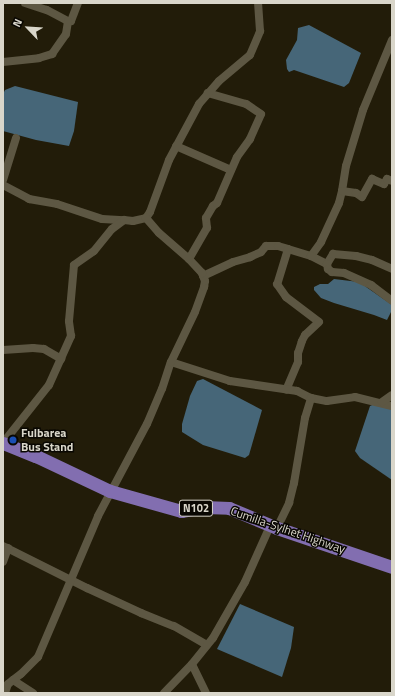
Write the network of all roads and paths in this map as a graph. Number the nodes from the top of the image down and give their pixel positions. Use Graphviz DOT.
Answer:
graph roads {
  1 [pos="25,3"];
  2 [pos="78,3"];
  3 [pos="258,3"];
  4 [pos="68,21"];
  5 [pos="392,40"];
  6 [pos="3,62"];
  7 [pos="208,93"];
  8 [pos="16,138"];
  9 [pos="176,146"];
  10 [pos="231,170"];
  11 [pos="3,180"];
  12 [pos="392,181"];
  13 [pos="3,185"];
  14 [pos="342,191"];
  15 [pos="146,218"];
  16 [pos="124,220"];
  17 [pos="288,249"];
  18 [pos="311,256"];
  19 [pos="190,259"];
  20 [pos="328,264"];
  21 [pos="392,270"];
  22 [pos="203,276"];
  23 [pos="392,301"];
  24 [pos="3,350"];
  25 [pos="61,359"];
  26 [pos="171,362"];
  27 [pos="286,390"];
  28 [pos="392,395"];
  29 [pos="311,398"];
  30 [pos="382,402"];
  31 [pos="392,406"];
  32 [pos="3,443"];
  33 [pos="110,491"];
  34 [pos="274,526"];
  35 [pos="5,547"];
  36 [pos="3,562"];
  37 [pos="392,567"];
  38 [pos="70,579"];
  39 [pos="207,645"];
  40 [pos="192,664"];
  41 [pos="13,680"];
  42 [pos="5,693"];
  43 [pos="33,693"];
  44 [pos="164,693"];
  45 [pos="206,693"];
  1 -- 4 [label="street"];
  2 -- 4 [label="street"];
  3 -- 7 [label="street"];
  4 -- 6 [label="street"];
  5 -- 14 [label="street"];
  7 -- 9 [label="street"];
  7 -- 10 [label="street"];
  8 -- 11 [label="street"];
  9 -- 10 [label="street"];
  9 -- 15 [label="street"];
  10 -- 19 [label="street"];
  12 -- 14 [label="street"];
  13 -- 16 [label="street"];
  14 -- 18 [label="street"];
  15 -- 16 [label="street"];
  15 -- 19 [label="street"];
  16 -- 25 [label="street"];
  17 -- 18 [label="street"];
  17 -- 22 [label="street"];
  17 -- 27 [label="street"];
  18 -- 20 [label="street"];
  19 -- 22 [label="street"];
  20 -- 21 [label="street"];
  20 -- 23 [label="street"];
  22 -- 26 [label="street"];
  24 -- 25 [label="street"];
  25 -- 32 [label="street"];
  26 -- 27 [label="street"];
  26 -- 33 [label="street"];
  27 -- 29 [label="street"];
  28 -- 30 [label="street"];
  29 -- 30 [label="street"];
  29 -- 34 [label="street"];
  30 -- 31 [label="street"];
  32 -- 33 [label="highway, Cumilla-Sylhet Highway / N102"];
  33 -- 34 [label="highway, Cumilla-Sylhet Highway / N102"];
  33 -- 38 [label="street"];
  34 -- 37 [label="highway, Cumilla-Sylhet Highway / N102"];
  34 -- 39 [label="street"];
  35 -- 36 [label="street"];
  35 -- 38 [label="street"];
  38 -- 39 [label="street"];
  38 -- 41 [label="street"];
  39 -- 40 [label="street"];
  40 -- 44 [label="street"];
  40 -- 45 [label="street"];
  41 -- 42 [label="street"];
  41 -- 43 [label="street"];
}
